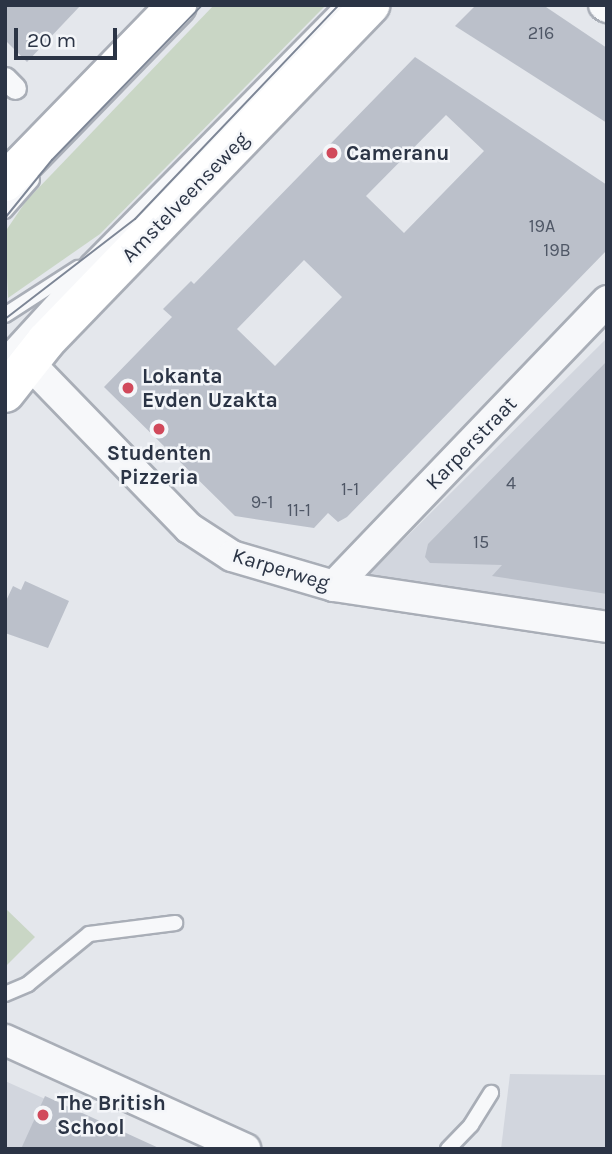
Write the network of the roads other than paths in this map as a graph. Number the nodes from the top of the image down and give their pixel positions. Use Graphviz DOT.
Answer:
graph roads {
  1 [pos="342,5"];
  2 [pos="371,5"];
  3 [pos="184,10"];
  4 [pos="56,153"];
  5 [pos="41,169"];
  6 [pos="6,204"];
  7 [pos="89,262"];
  8 [pos="607,301"];
  9 [pos="5,315"];
  10 [pos="17,358"];
  11 [pos="5,393"];
  12 [pos="334,586"];
  13 [pos="607,627"];
  14 [pos="175,923"];
  15 [pos="5,994"];
  16 [pos="5,1040"];
  17 [pos="491,1093"];
  18 [pos="245,1149"];
  19 [pos="448,1149"];
  1 -- 7 [label="lane, Amstelveenseweg"];
  2 -- 10 [label="main road, Amstelveenseweg"];
  3 -- 4 [label="lane"];
  3 -- 6 [label="main road"];
  5 -- 6 [label="lane"];
  7 -- 9 [label="lane, Amstelveenseweg"];
  7 -- 10 [label="lane, Amstelveenseweg"];
  8 -- 12 [label="street, Karperstraat"];
  10 -- 11 [label="main road, Amstelveenseweg"];
  10 -- 12 [label="street, Karperweg"];
  12 -- 13 [label="street, Karperweg"];
  14 -- 15 [label="lane"];
  16 -- 18 [label="street"];
  17 -- 19 [label="lane"];
}
